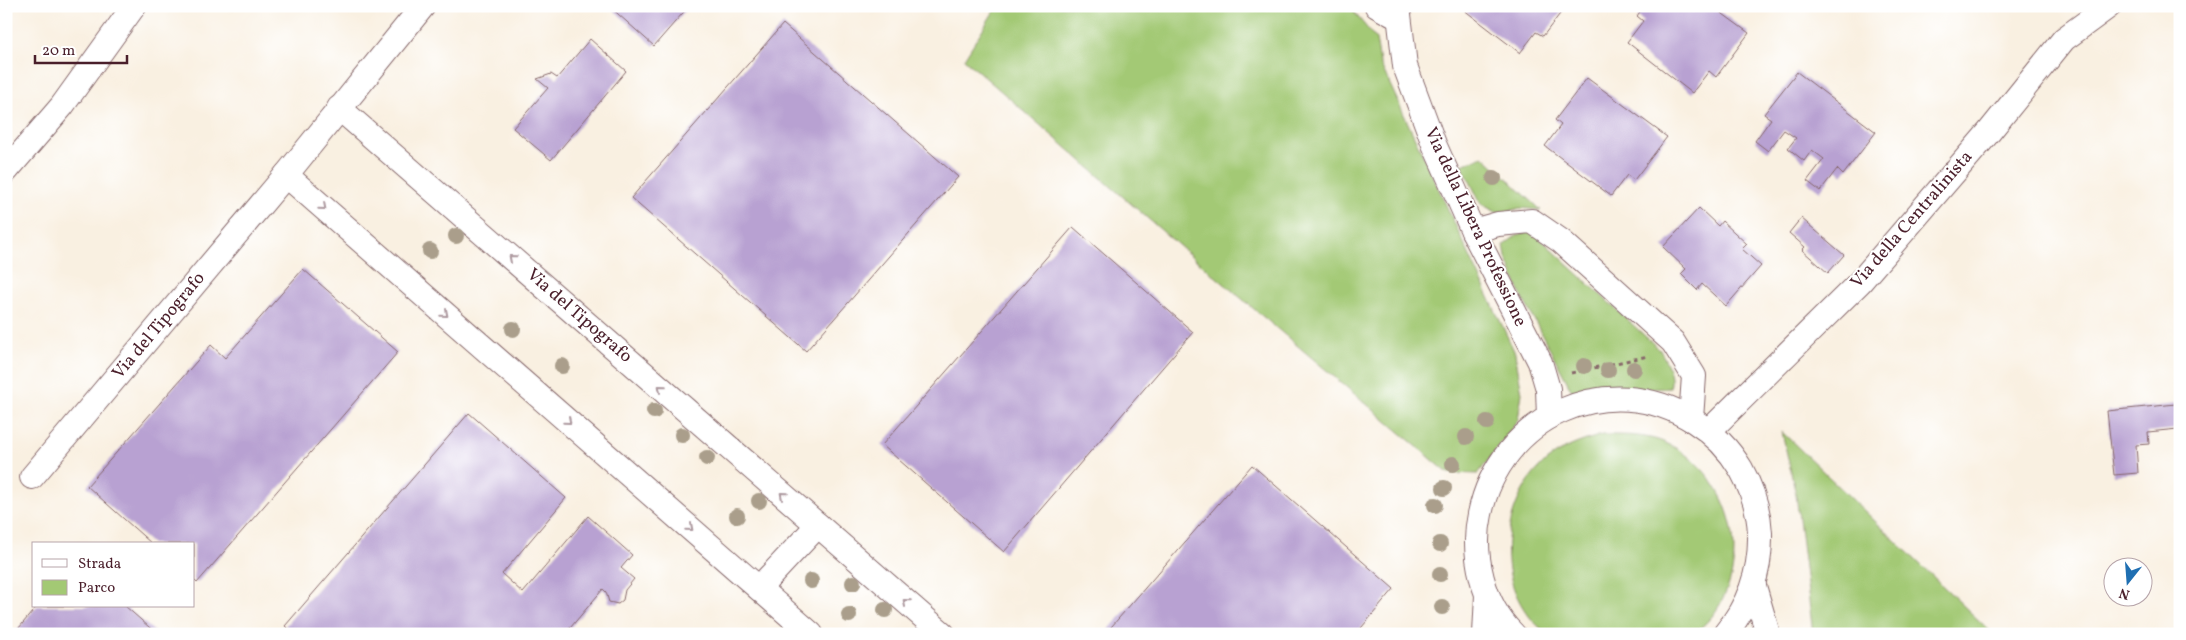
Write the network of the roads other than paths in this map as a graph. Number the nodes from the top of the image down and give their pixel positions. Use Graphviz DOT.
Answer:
graph roads {
  1 [pos="134,6"];
  2 [pos="423,6"];
  3 [pos="1377,6"];
  4 [pos="2109,6"];
  5 [pos="1398,12"];
  6 [pos="339,108"];
  7 [pos="6,171"];
  8 [pos="286,175"];
  9 [pos="1474,231"];
  10 [pos="1548,417"];
  11 [pos="1700,425"];
  12 [pos="32,477"];
  13 [pos="818,525"];
  14 [pos="1754,586"];
  15 [pos="759,588"];
  16 [pos="1487,594"];
  17 [pos="811,634"];
  18 [pos="943,634"];
  19 [pos="1485,634"];
  20 [pos="1513,634"];
  21 [pos="1725,634"];
  22 [pos="1768,634"];
  1 -- 7 [label="street"];
  2 -- 6 [label="street, Via del Tipografo"];
  3 -- 5 [label="street"];
  4 -- 11 [label="street, Via della Centralinista"];
  5 -- 9 [label="street, Via della Libera Professione"];
  6 -- 8 [label="street, Via del Tipografo"];
  13 -- 6 [label="street, Via del Tipografo, one-way"];
  8 -- 12 [label="street, Via del Tipografo"];
  8 -- 15 [label="street, one-way"];
  9 -- 10 [label="street, Via della Libera Professione"];
  9 -- 11 [label="street"];
  10 -- 11 [label="street"];
  10 -- 16 [label="street"];
  11 -- 14 [label="street"];
  13 -- 15 [label="street"];
  18 -- 13 [label="street, Via del Tipografo, one-way"];
  14 -- 21 [label="street"];
  14 -- 22 [label="street"];
  15 -- 17 [label="street"];
  16 -- 19 [label="street"];
  16 -- 20 [label="street"];
}
